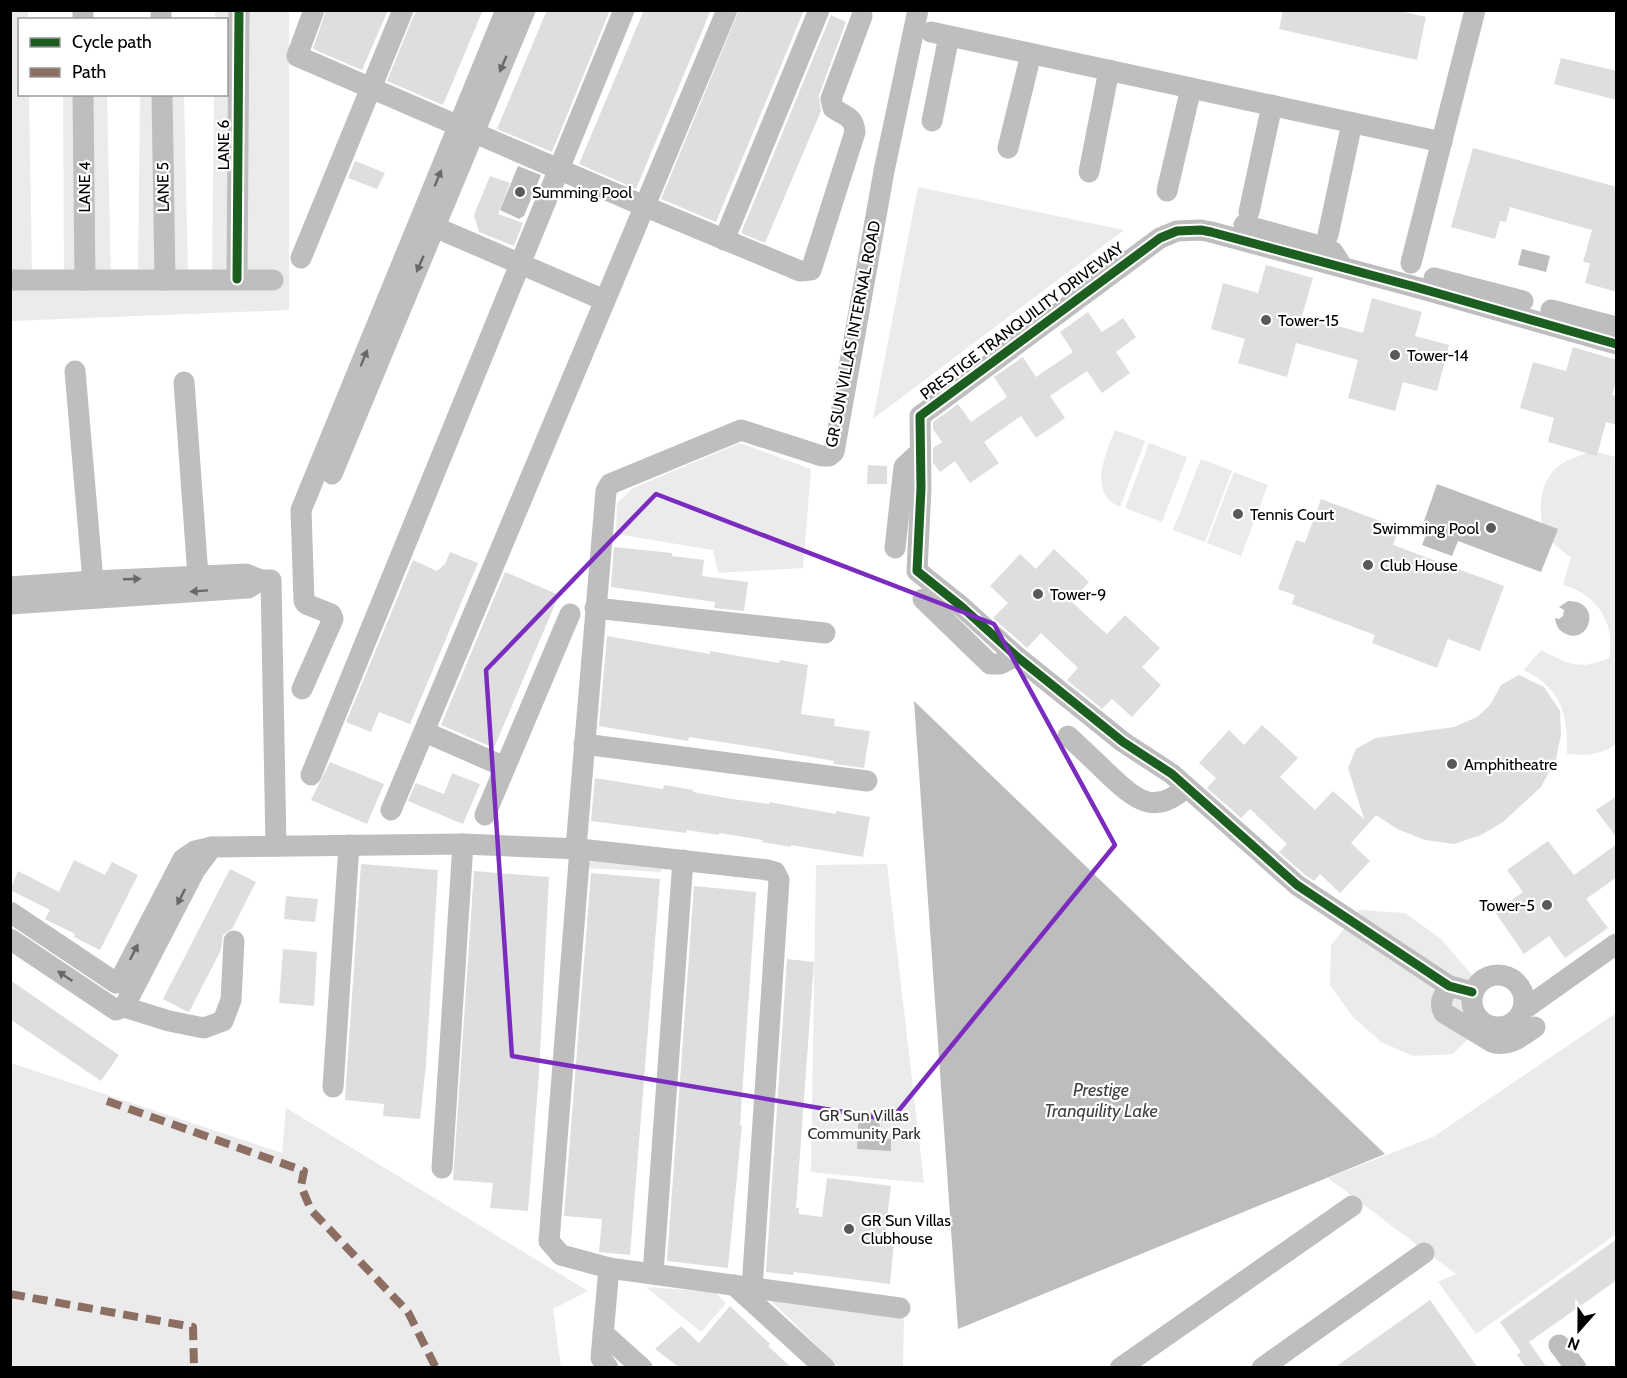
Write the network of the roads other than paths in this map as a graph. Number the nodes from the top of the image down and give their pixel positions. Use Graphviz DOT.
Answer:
graph roads {
  1 [pos="239,10"];
  2 [pos="314,10"];
  3 [pos="403,10"];
  4 [pos="506,10"];
  5 [pos="525,10"];
  6 [pos="624,10"];
  7 [pos="727,10"];
  8 [pos="819,10"];
  9 [pos="918,10"];
  10 [pos="1475,10"];
  11 [pos="858,12"];
  12 [pos="1031,54"];
  13 [pos="1109,70"];
  14 [pos="371,88"];
  15 [pos="1191,88"];
  16 [pos="83,96"];
  17 [pos="162,96"];
  18 [pos="1272,105"];
  19 [pos="932,121"];
  20 [pos="1352,123"];
  21 [pos="467,128"];
  22 [pos="1442,142"];
  23 [pos="1008,148"];
  24 [pos="560,168"];
  25 [pos="1089,172"];
  26 [pos="1167,191"];
  27 [pos="644,206"];
  28 [pos="428,224"];
  29 [pos="1328,235"];
  30 [pos="724,240"];
  31 [pos="301,258"];
  32 [pos="520,263"];
  33 [pos="1411,263"];
  34 [pos="1340,267"];
  35 [pos="237,279"];
  36 [pos="10,280"];
  37 [pos="85,280"];
  38 [pos="165,280"];
  39 [pos="273,280"];
  40 [pos="1419,288"];
  41 [pos="604,300"];
  42 [pos="1523,301"];
  43 [pos="1551,310"];
  44 [pos="1617,327"];
  45 [pos="1617,344"];
  46 [pos="75,370"];
  47 [pos="184,382"];
  48 [pos="920,452"];
  49 [pos="895,548"];
  50 [pos="198,576"];
  51 [pos="261,580"];
  52 [pos="93,581"];
  53 [pos="10,587"];
  54 [pos="922,599"];
  55 [pos="10,604"];
  56 [pos="595,608"];
  57 [pos="570,614"];
  58 [pos="825,633"];
  59 [pos="1016,656"];
  60 [pos="302,689"];
  61 [pos="425,732"];
  62 [pos="1068,736"];
  63 [pos="584,744"];
  64 [pos="505,767"];
  65 [pos="311,775"];
  66 [pos="867,781"];
  67 [pos="1186,787"];
  68 [pos="391,810"];
  69 [pos="485,815"];
  70 [pos="463,844"];
  71 [pos="349,845"];
  72 [pos="276,846"];
  73 [pos="212,847"];
  74 [pos="578,848"];
  75 [pos="683,860"];
  76 [pos="10,912"];
  77 [pos="10,939"];
  78 [pos="234,941"];
  79 [pos="1617,944"];
  80 [pos="116,983"];
  81 [pos="1449,986"];
  82 [pos="1472,992"];
  83 [pos="123,1008"];
  84 [pos="1529,1019"];
  85 [pos="333,1087"];
  86 [pos="441,1168"];
  87 [pos="1352,1206"];
  88 [pos="1424,1253"];
  89 [pos="609,1268"];
  90 [pos="653,1274"];
  91 [pos="743,1286"];
  92 [pos="900,1308"];
  93 [pos="603,1333"];
  94 [pos="1559,1345"];
  95 [pos="608,1368"];
  96 [pos="642,1368"];
  97 [pos="825,1368"];
  98 [pos="1120,1368"];
  99 [pos="1262,1368"];
  100 [pos="1576,1368"];
  1 -- 35 [label="street, LANE 6"];
  2 -- 14 [label="street"];
  3 -- 14 [label="street"];
  4 -- 21 [label="street"];
  5 -- 21 [label="street, one-way"];
  6 -- 24 [label="street"];
  7 -- 27 [label="street"];
  8 -- 30 [label="street"];
  9 -- 56 [label="street, GR SUN VILLAS INTERNAL ROAD"];
  10 -- 22 [label="street"];
  11 -- 30 [label="street"];
  12 -- 13 [label="street"];
  12 -- 19 [label="street"];
  12 -- 23 [label="street"];
  13 -- 15 [label="street"];
  13 -- 25 [label="street"];
  14 -- 21 [label="street"];
  14 -- 31 [label="street"];
  15 -- 18 [label="street"];
  15 -- 26 [label="street"];
  16 -- 37 [label="street, LANE 4"];
  17 -- 38 [label="street, LANE 5"];
  18 -- 20 [label="street"];
  18 -- 34 [label="street"];
  20 -- 22 [label="street"];
  20 -- 29 [label="street"];
  21 -- 24 [label="street"];
  21 -- 28 [label="street"];
  22 -- 33 [label="street"];
  24 -- 27 [label="street"];
  24 -- 32 [label="street"];
  27 -- 30 [label="street"];
  27 -- 41 [label="street"];
  28 -- 32 [label="street"];
  28 -- 60 [label="street"];
  32 -- 41 [label="street"];
  32 -- 65 [label="street"];
  34 -- 40 [label="street, PRESTIGE TRANQUILITY DRIVEWAY"];
  34 -- 48 [label="street, PRESTIGE TRANQUILITY DRIVEWAY"];
  35 -- 38 [label="street"];
  35 -- 39 [label="street"];
  36 -- 37 [label="street"];
  37 -- 38 [label="street"];
  40 -- 42 [label="street"];
  40 -- 45 [label="street, PRESTIGE TRANQUILITY DRIVEWAY"];
  41 -- 61 [label="street"];
  43 -- 44 [label="street"];
  46 -- 52 [label="street"];
  47 -- 50 [label="street"];
  48 -- 49 [label="street"];
  48 -- 59 [label="street, PRESTIGE TRANQUILITY DRIVEWAY"];
  50 -- 51 [label="street"];
  52 -- 50 [label="street, one-way"];
  51 -- 55 [label="street, one-way"];
  51 -- 72 [label="street"];
  52 -- 53 [label="street"];
  54 -- 59 [label="street"];
  56 -- 58 [label="street"];
  56 -- 63 [label="street, GR SUN VILLAS INTERNAL ROAD"];
  57 -- 64 [label="street"];
  59 -- 67 [label="street, PRESTIGE TRANQUILITY DRIVEWAY"];
  61 -- 64 [label="street"];
  61 -- 68 [label="street"];
  62 -- 67 [label="street"];
  63 -- 66 [label="street"];
  63 -- 74 [label="street, GR SUN VILLAS INTERNAL ROAD"];
  64 -- 69 [label="street"];
  67 -- 81 [label="street, PRESTIGE TRANQUILITY DRIVEWAY"];
  70 -- 71 [label="street"];
  70 -- 74 [label="street"];
  70 -- 86 [label="street"];
  71 -- 72 [label="street"];
  71 -- 85 [label="street"];
  72 -- 73 [label="street"];
  80 -- 73 [label="street, one-way"];
  73 -- 83 [label="street, one-way"];
  74 -- 75 [label="street"];
  74 -- 89 [label="street, GR SUN VILLAS INTERNAL ROAD"];
  75 -- 90 [label="street"];
  75 -- 91 [label="street"];
  76 -- 80 [label="street"];
  83 -- 77 [label="street, one-way"];
  78 -- 83 [label="street"];
  79 -- 84 [label="street"];
  80 -- 83 [label="street"];
  81 -- 82 [label="street, PRESTIGE TRANQUILITY DRIVEWAY"];
  81 -- 84 [label="street"];
  82 -- 84 [label="street"];
  82 -- 84 [label="street"];
  87 -- 98 [label="street"];
  88 -- 99 [label="street"];
  89 -- 90 [label="street, GR SUN VILLAS INTERNAL ROAD"];
  89 -- 93 [label="street"];
  90 -- 91 [label="street, GR SUN VILLAS INTERNAL ROAD"];
  91 -- 92 [label="street, GR SUN VILLAS INTERNAL ROAD"];
  91 -- 97 [label="street"];
  93 -- 95 [label="street"];
  93 -- 96 [label="street"];
  94 -- 100 [label="street"];
}
